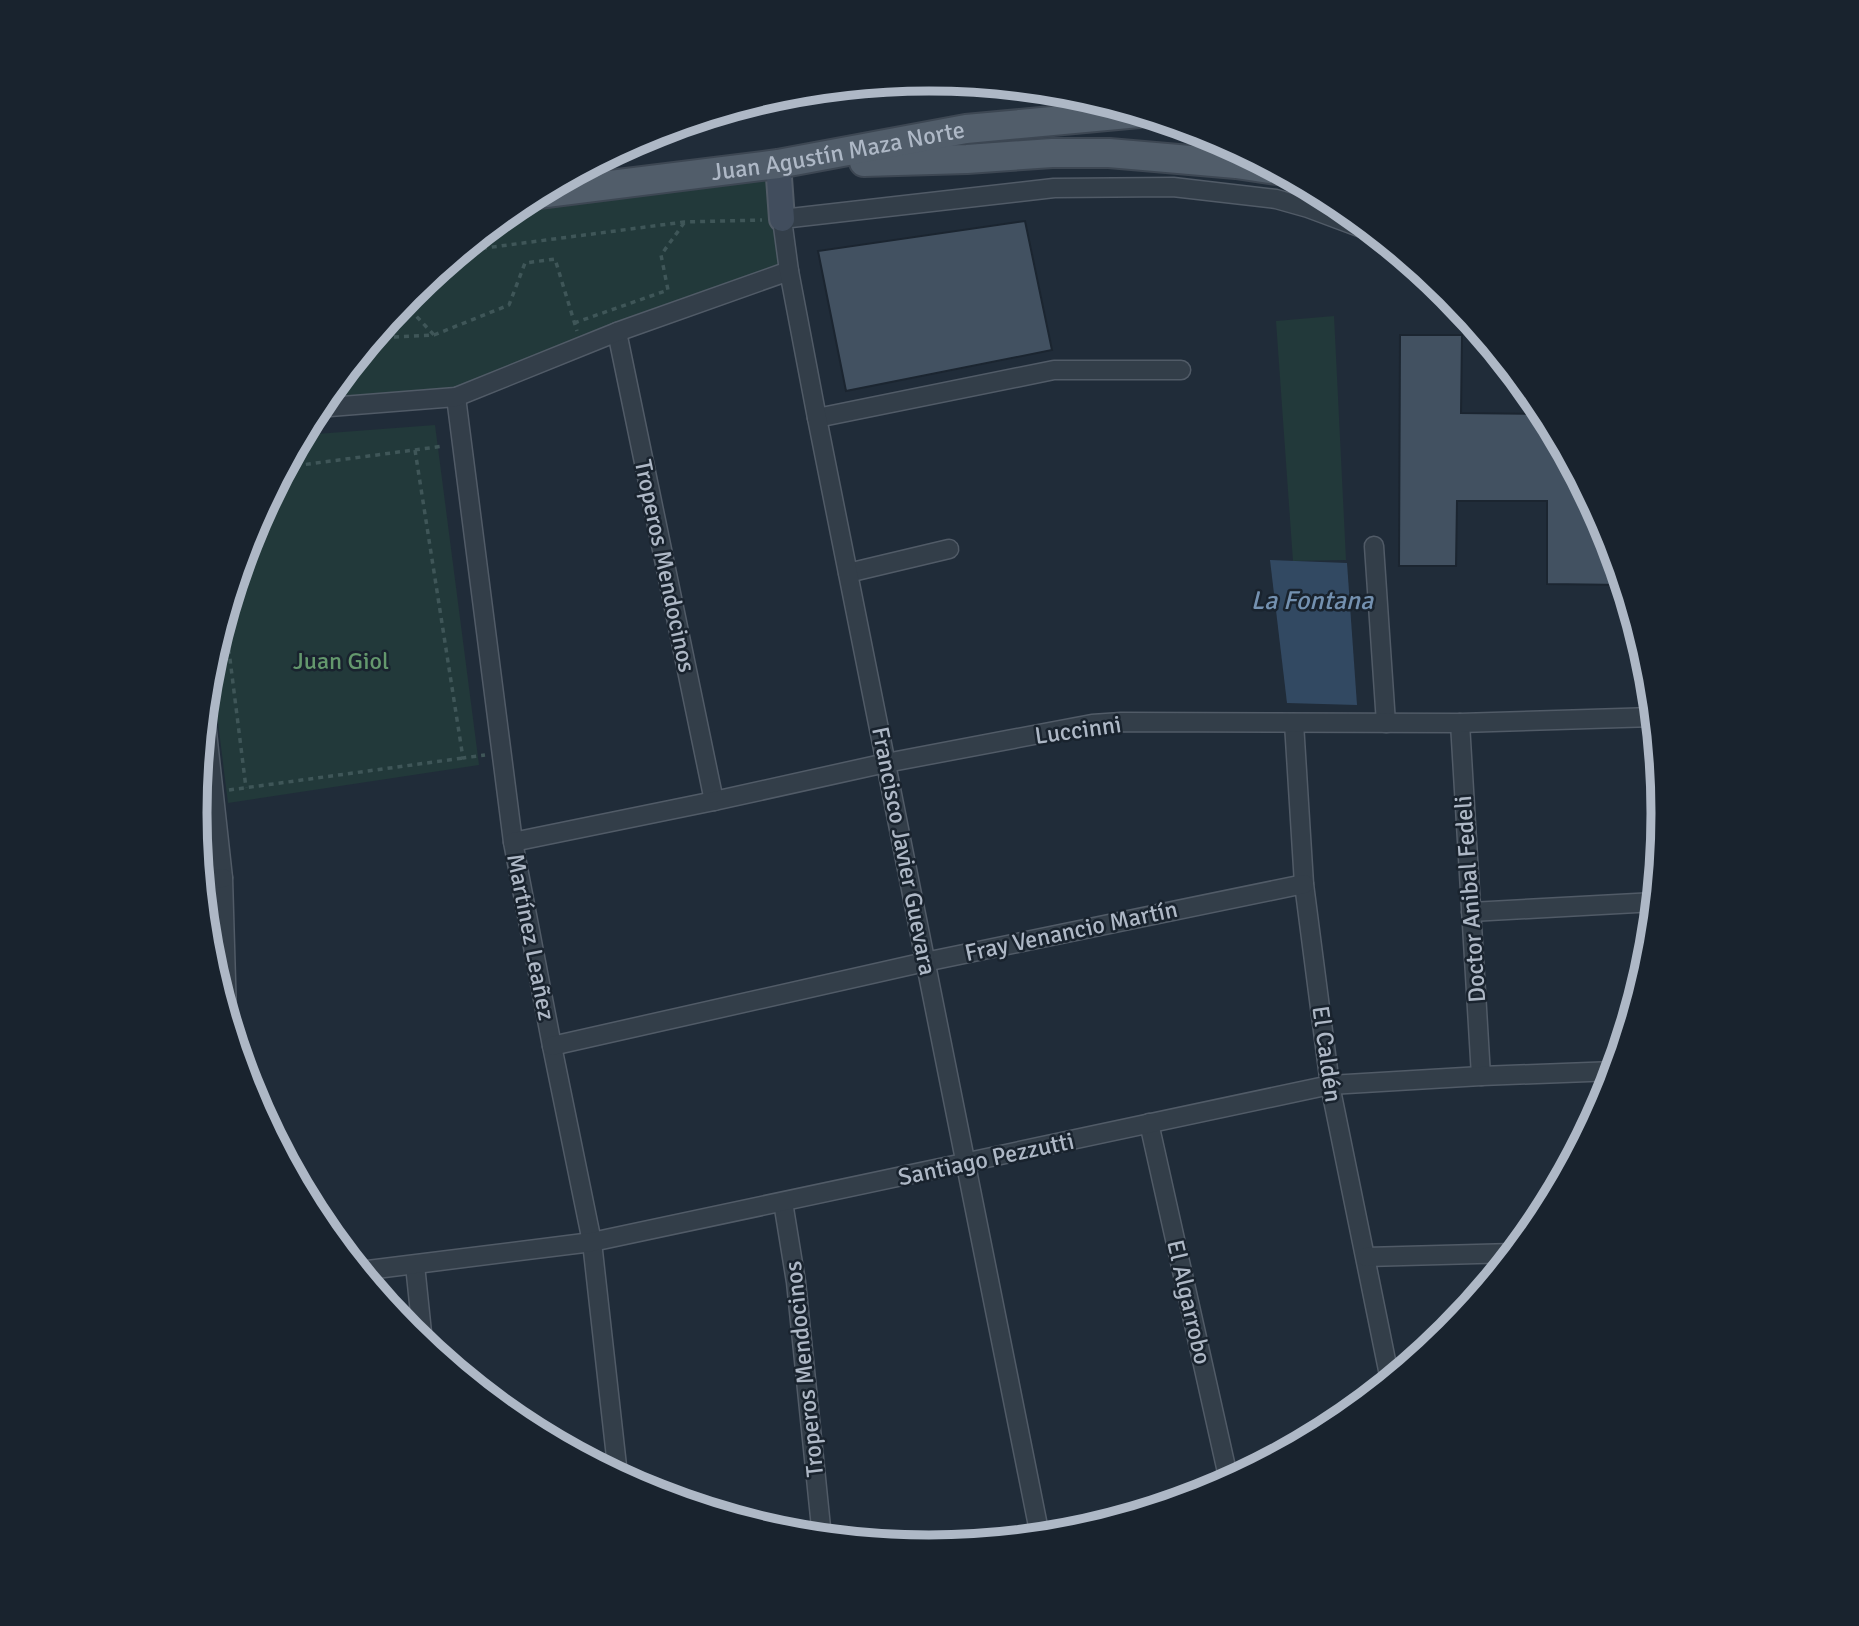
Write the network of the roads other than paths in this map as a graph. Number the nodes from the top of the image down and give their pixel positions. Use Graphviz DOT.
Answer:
graph roads {
  1 [pos="1103,113"];
  2 [pos="778,164"];
  3 [pos="1251,166"];
  4 [pos="564,191"];
  5 [pos="782,219"];
  6 [pos="1342,221"];
  7 [pos="789,271"];
  8 [pos="617,332"];
  9 [pos="1181,370"];
  10 [pos="456,397"];
  11 [pos="333,407"];
  12 [pos="817,418"];
  13 [pos="1374,546"];
  14 [pos="949,550"];
  15 [pos="848,573"];
  16 [pos="1645,717"];
  17 [pos="1294,723"];
  18 [pos="1386,723"];
  19 [pos="1460,723"];
  20 [pos="210,758"];
  21 [pos="886,763"];
  22 [pos="714,801"];
  23 [pos="513,842"];
  24 [pos="223,878"];
  25 [pos="211,879"];
  26 [pos="1304,884"];
  27 [pos="1645,903"];
  28 [pos="1471,912"];
  29 [pos="925,961"];
  30 [pos="226,974"];
  31 [pos="552,1046"];
  32 [pos="1603,1071"];
  33 [pos="1482,1076"];
  34 [pos="1330,1086"];
  35 [pos="1149,1123"];
  36 [pos="967,1164"];
  37 [pos="783,1202"];
  38 [pos="592,1242"];
  39 [pos="1502,1253"];
  40 [pos="1366,1257"];
  41 [pos="415,1265"];
  42 [pos="371,1270"];
  43 [pos="421,1326"];
  44 [pos="1388,1370"];
  45 [pos="617,1464"];
  46 [pos="1227,1471"];
  47 [pos="821,1527"];
  48 [pos="1038,1527"];
  1 -- 2 [label="main road, Juan Agustín Maza Norte"];
  2 -- 3 [label="main road"];
  2 -- 4 [label="main road, Juan Agustín Maza Norte"];
  2 -- 5 [label="street, Francisco Javier Guevara"];
  5 -- 6 [label="street"];
  5 -- 7 [label="street, Francisco Javier Guevara"];
  7 -- 8 [label="street"];
  7 -- 12 [label="street, Francisco Javier Guevara"];
  8 -- 10 [label="street"];
  8 -- 22 [label="street, Troperos Mendocinos"];
  9 -- 12 [label="street"];
  10 -- 11 [label="street"];
  10 -- 23 [label="street, Martínez Leañez"];
  12 -- 15 [label="street, Francisco Javier Guevara"];
  13 -- 18 [label="street"];
  14 -- 15 [label="street"];
  15 -- 21 [label="street, Francisco Javier Guevara"];
  16 -- 19 [label="street, Luccinni"];
  17 -- 18 [label="street, Luccinni"];
  17 -- 21 [label="street, Luccinni"];
  17 -- 26 [label="street, El Caldén"];
  18 -- 19 [label="street, Luccinni"];
  19 -- 28 [label="street, Doctor Anibal Fedeli"];
  20 -- 24 [label="street"];
  21 -- 22 [label="street, Luccinni"];
  21 -- 29 [label="street, Francisco Javier Guevara"];
  22 -- 23 [label="street, Luccinni"];
  23 -- 31 [label="street, Martínez Leañez"];
  24 -- 25 [label="street"];
  24 -- 30 [label="street"];
  26 -- 29 [label="street, Fray Venancio Martín"];
  26 -- 34 [label="street, El Caldén"];
  27 -- 28 [label="street"];
  28 -- 33 [label="street, Doctor Anibal Fedeli"];
  29 -- 31 [label="street, Fray Venancio Martín"];
  29 -- 36 [label="street, Francisco Javier Guevara"];
  31 -- 38 [label="street, Martínez Leañez"];
  32 -- 33 [label="street, Santiago Pezzutti"];
  33 -- 34 [label="street, Santiago Pezzutti"];
  34 -- 35 [label="street, Santiago Pezzutti"];
  34 -- 40 [label="street, El Caldén"];
  35 -- 36 [label="street, Santiago Pezzutti"];
  35 -- 46 [label="street, El Algarrobo"];
  36 -- 37 [label="street, Santiago Pezzutti"];
  36 -- 48 [label="street, Francisco Javier Guevara"];
  37 -- 38 [label="street, Santiago Pezzutti"];
  37 -- 47 [label="street, Troperos Mendocinos"];
  38 -- 41 [label="street, Santiago Pezzutti"];
  38 -- 45 [label="street, Martínez Leañez"];
  39 -- 40 [label="street"];
  40 -- 44 [label="street, El Caldén"];
  41 -- 42 [label="street, Santiago Pezzutti"];
  41 -- 43 [label="street"];
}
